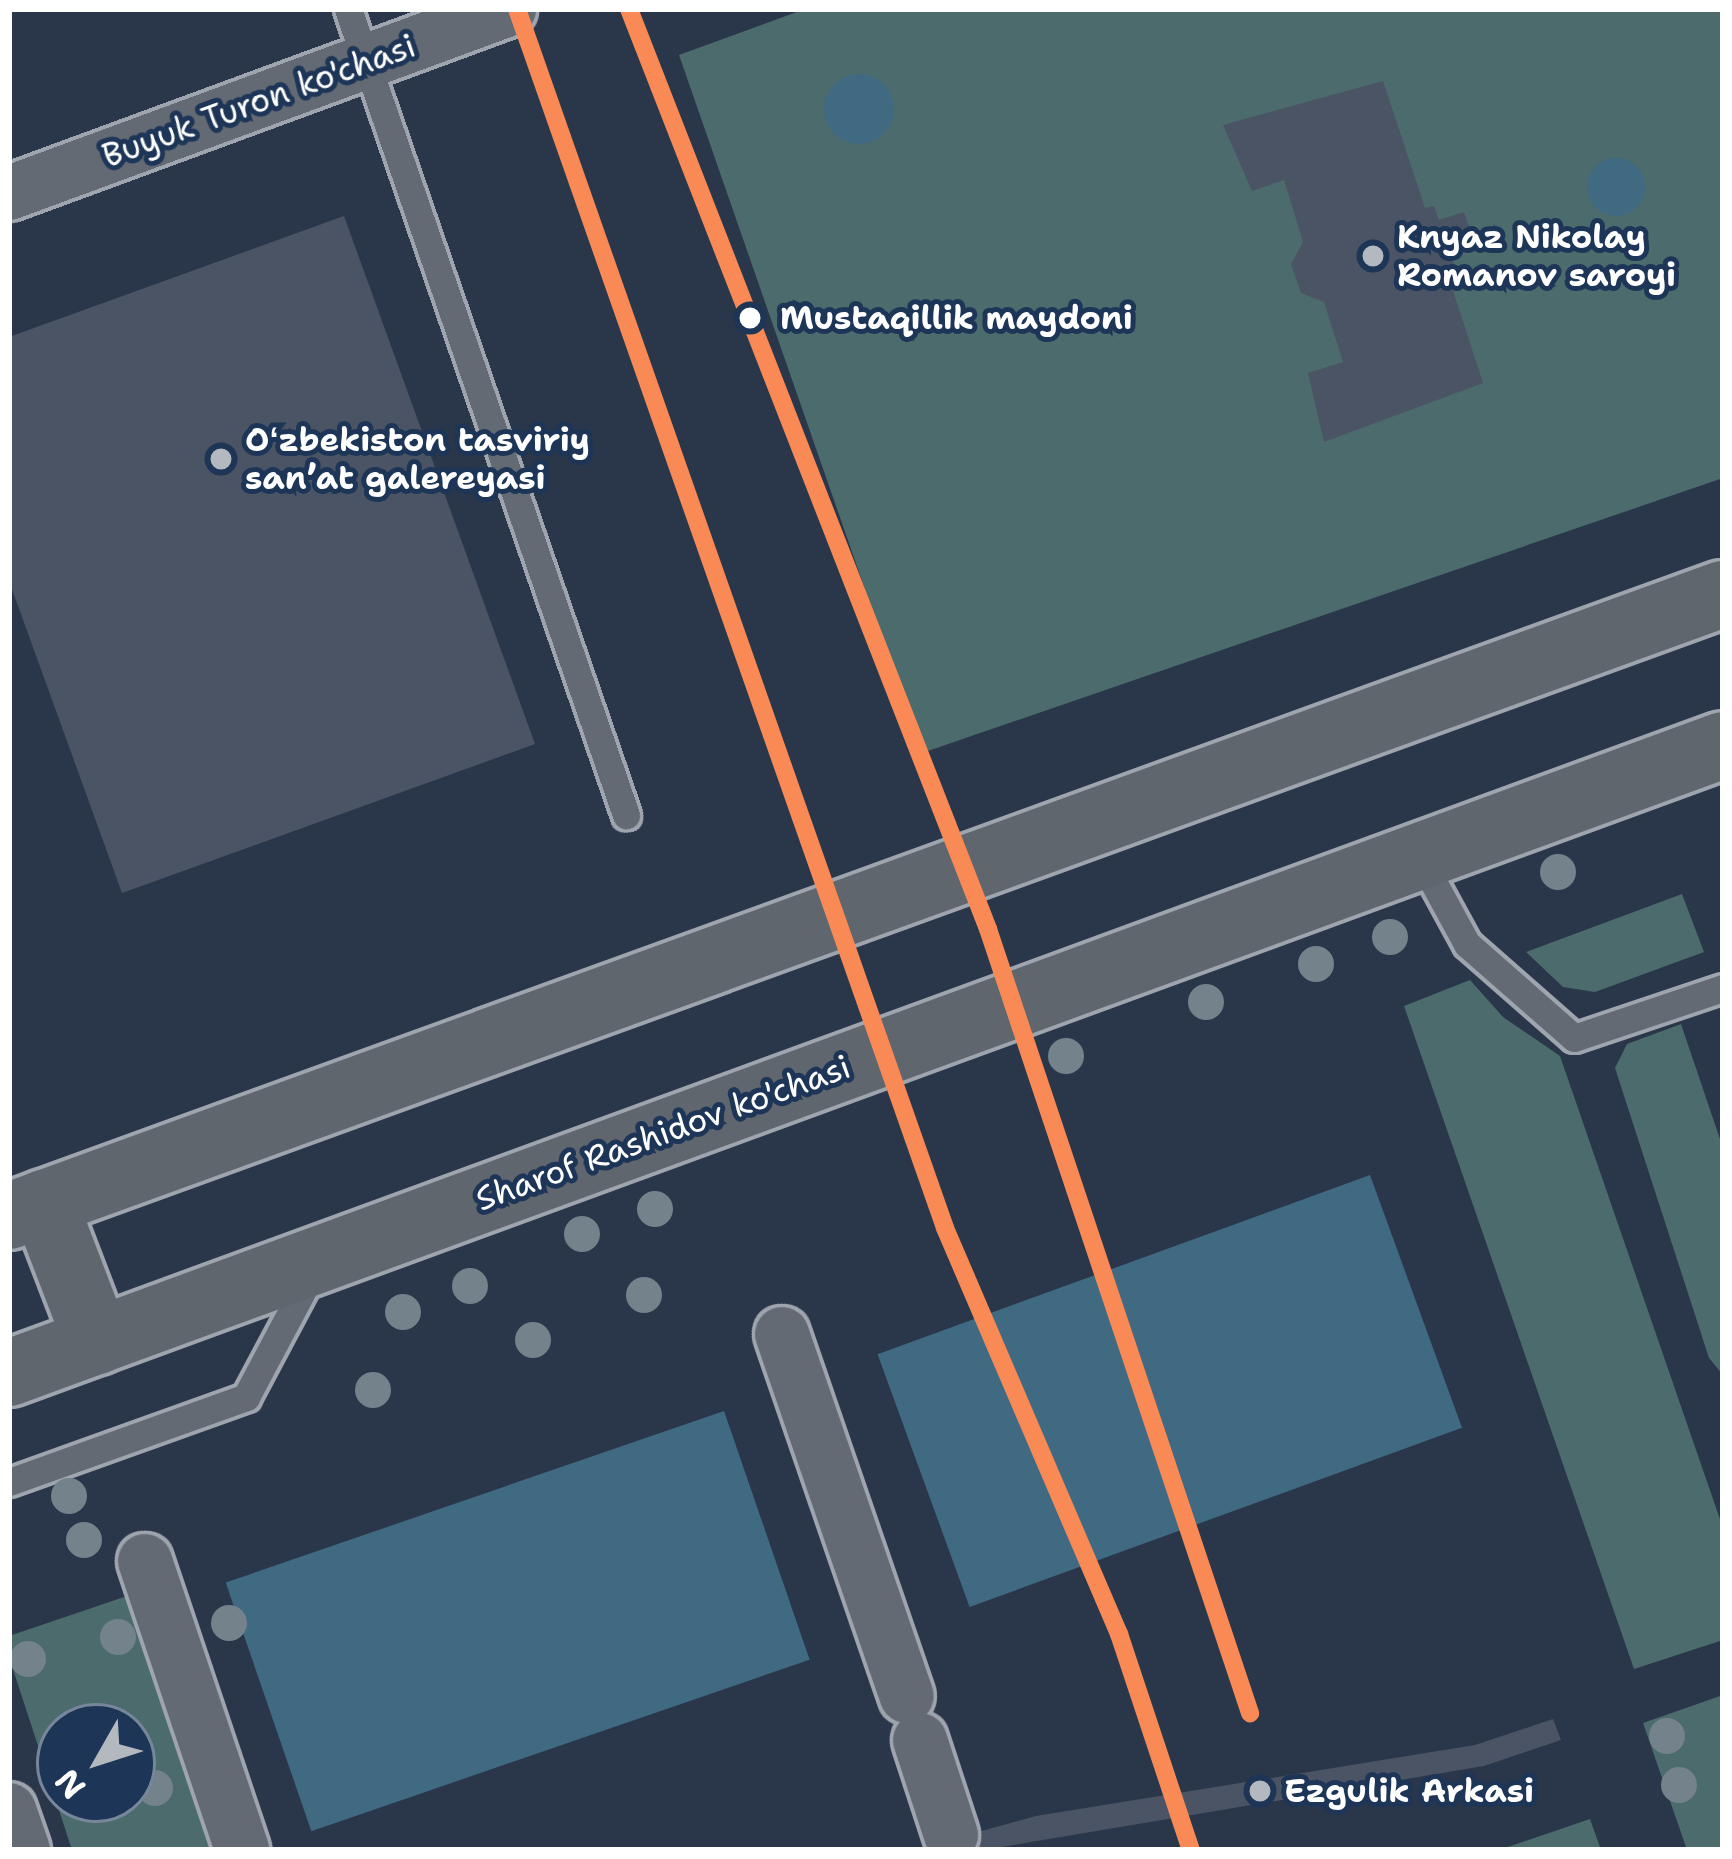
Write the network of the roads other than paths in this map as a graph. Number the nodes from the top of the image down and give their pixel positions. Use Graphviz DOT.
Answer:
graph roads {
  1 [pos="348,9"];
  2 [pos="509,9"];
  3 [pos="366,62"];
  4 [pos="9,193"];
  5 [pos="1723,594"];
  6 [pos="1723,745"];
  7 [pos="626,815"];
  8 [pos="1419,856"];
  9 [pos="1723,988"];
  10 [pos="26,1209"];
  11 [pos="320,1258"];
  12 [pos="782,1334"];
  13 [pos="98,1341"];
  14 [pos="9,1373"];
  15 [pos="9,1482"];
  16 [pos="145,1562"];
  17 [pos="9,1810"];
  18 [pos="951,1835"];
  19 [pos="23,1850"];
  20 [pos="242,1850"];
  1 -- 3 [label="lane"];
  2 -- 3 [label="street, Buyuk Turon ko'chasi"];
  3 -- 4 [label="street, Buyuk Turon ko'chasi"];
  3 -- 7 [label="lane"];
  5 -- 10 [label="main road"];
  6 -- 8 [label="main road, Sharof Rashidov ko'chasi"];
  8 -- 9 [label="lane"];
  8 -- 11 [label="main road, Sharof Rashidov ko'chasi"];
  10 -- 13 [label="main road"];
  11 -- 13 [label="main road, Sharof Rashidov ko'chasi"];
  11 -- 15 [label="lane"];
  12 -- 18 [label="street"];
  13 -- 14 [label="main road, Sharof Rashidov ko'chasi"];
  16 -- 20 [label="street"];
  17 -- 19 [label="street"];
}
